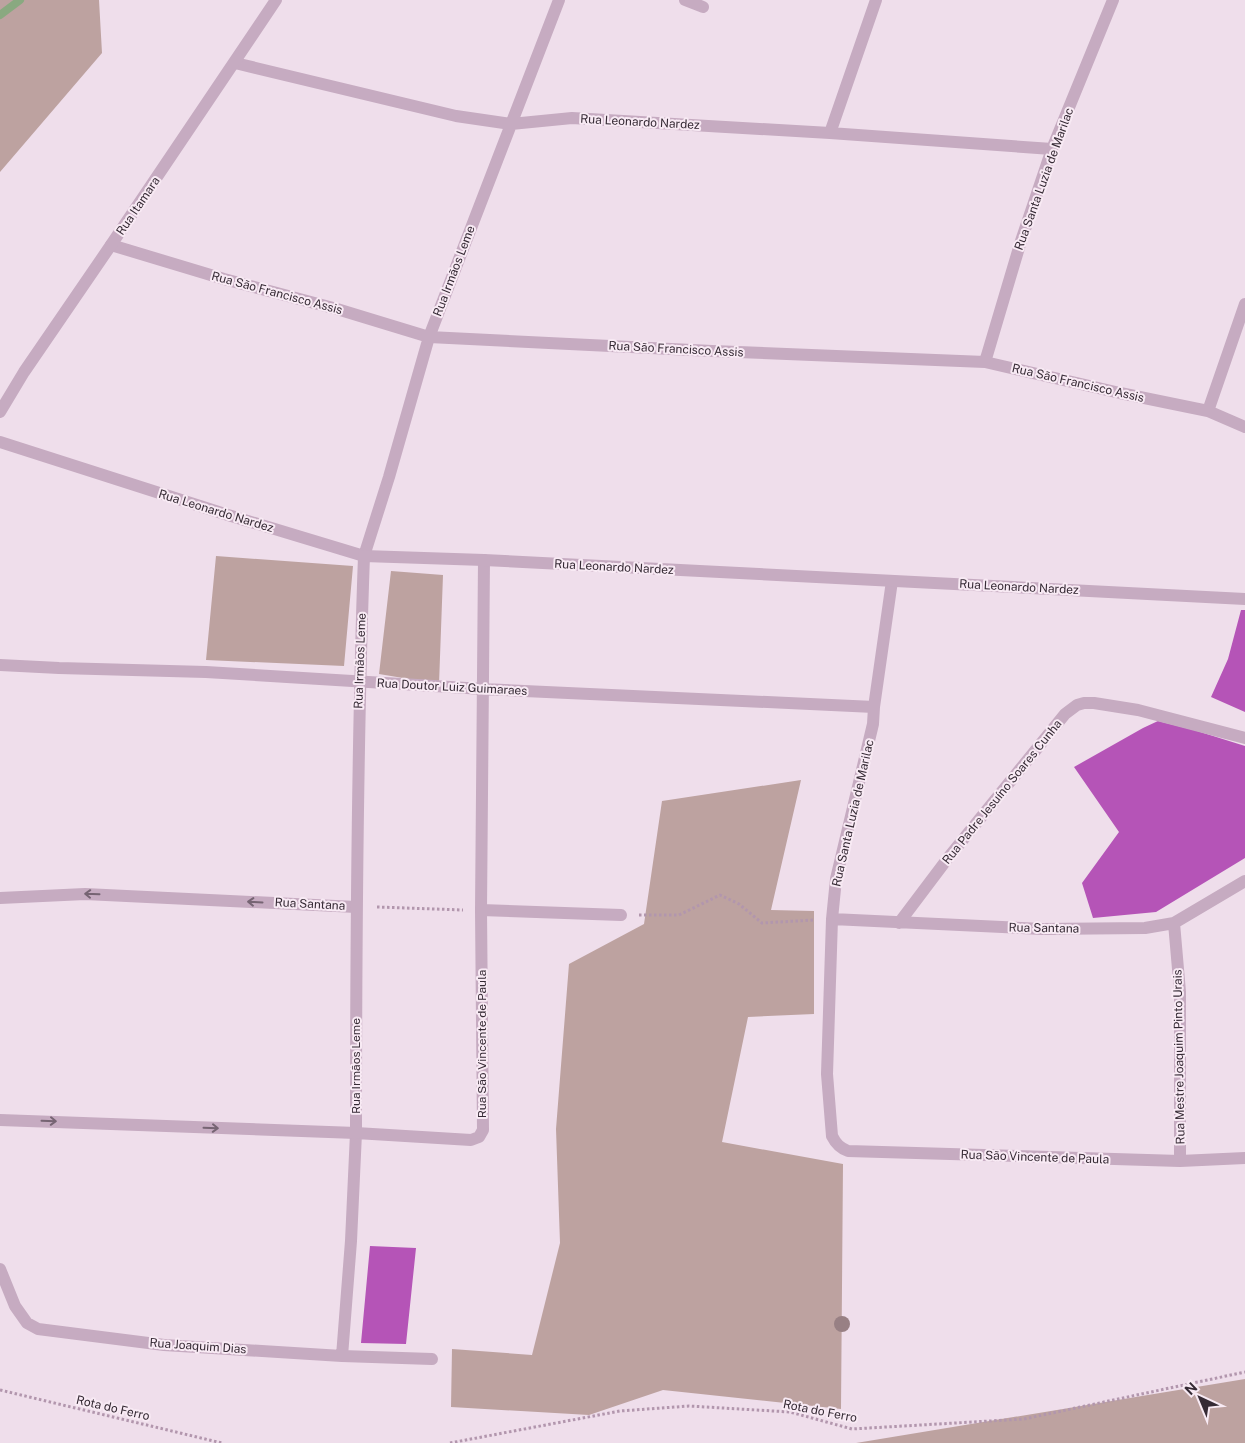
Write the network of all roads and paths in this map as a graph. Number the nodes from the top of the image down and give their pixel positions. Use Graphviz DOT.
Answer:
graph roads {
  1 [pos="276,0"];
  2 [pos="559,0"];
  3 [pos="684,0"];
  4 [pos="876,0"];
  5 [pos="1113,0"];
  6 [pos="703,7"];
  7 [pos="235,63"];
  8 [pos="511,124"];
  9 [pos="830,133"];
  10 [pos="1052,149"];
  11 [pos="111,245"];
  12 [pos="1245,304"];
  13 [pos="429,337"];
  14 [pos="985,362"];
  15 [pos="1208,411"];
  16 [pos="0,412"];
  17 [pos="1245,427"];
  18 [pos="0,442"];
  19 [pos="364,556"];
  20 [pos="484,560"];
  21 [pos="892,580"];
  22 [pos="1245,599"];
  23 [pos="0,665"];
  24 [pos="359,682"];
  25 [pos="483,689"];
  26 [pos="874,707"];
  27 [pos="1245,738"];
  28 [pos="1245,881"];
  29 [pos="0,898"];
  30 [pos="356,907"];
  31 [pos="481,910"];
  32 [pos="621,915"];
  33 [pos="832,919"];
  34 [pos="899,923"];
  35 [pos="1174,923"];
  36 [pos="0,1120"];
  37 [pos="356,1133"];
  38 [pos="832,1136"];
  39 [pos="1245,1158"];
  40 [pos="1180,1161"];
  41 [pos="0,1269"];
  42 [pos="342,1356"];
  43 [pos="432,1359"];
  44 [pos="1245,1372"];
  45 [pos="0,1390"];
  46 [pos="222,1443"];
  47 [pos="450,1443"];
  1 -- 7 [label="street, Rua Itamara"];
  2 -- 8 [label="street, Rua Irmãos Leme"];
  3 -- 6 [label="street"];
  4 -- 9 [label="street"];
  5 -- 10 [label="street, Rua Santa Luzia de Marilac"];
  7 -- 8 [label="street, Rua Leonardo Nardez"];
  7 -- 11 [label="street, Rua Itamara"];
  8 -- 9 [label="street, Rua Leonardo Nardez"];
  8 -- 13 [label="street, Rua Irmãos Leme"];
  9 -- 10 [label="street, Rua Leonardo Nardez"];
  10 -- 14 [label="street, Rua Santa Luzia de Marilac"];
  11 -- 13 [label="street, Rua São Francisco Assis"];
  11 -- 16 [label="street, Rua Itamara"];
  12 -- 15 [label="street"];
  13 -- 14 [label="street, Rua São Francisco Assis"];
  13 -- 19 [label="street, Rua Irmãos Leme"];
  14 -- 15 [label="street, Rua São Francisco Assis"];
  15 -- 17 [label="street, Rua São Francisco Assis"];
  18 -- 19 [label="street, Rua Leonardo Nardez"];
  19 -- 20 [label="street, Rua Leonardo Nardez"];
  19 -- 24 [label="street, Rua Irmãos Leme"];
  20 -- 21 [label="street, Rua Leonardo Nardez"];
  20 -- 25 [label="street, Rua São Vincente de Paula"];
  21 -- 22 [label="street, Rua Leonardo Nardez"];
  21 -- 26 [label="street, Rua Santa Luzia de Marilac"];
  23 -- 24 [label="street, Rua Doutor Luiz Guimaraes"];
  24 -- 25 [label="street, Rua Doutor Luiz Guimaraes"];
  24 -- 30 [label="street, Rua Irmãos Leme"];
  25 -- 26 [label="street, Rua Doutor Luiz Guimaraes"];
  25 -- 31 [label="street, Rua São Vincente de Paula"];
  26 -- 33 [label="street, Rua Santa Luzia de Marilac"];
  27 -- 34 [label="street, Rua Padre Jesuíno Soares Cunha"];
  28 -- 35 [label="street, Rua Santana"];
  30 -- 29 [label="street, Rua Santana, one-way"];
  30 -- 31 [label="path, Rua Santana"];
  30 -- 37 [label="street, Rua Irmãos Leme"];
  31 -- 32 [label="street"];
  31 -- 37 [label="street, Rua São Vincente de Paula"];
  32 -- 33 [label="path"];
  33 -- 34 [label="street, Rua Santana"];
  33 -- 38 [label="street, Rua Santa Luzia de Marilac"];
  34 -- 35 [label="street, Rua Santana"];
  35 -- 40 [label="street, Rua Mestre Joaquim Pinto Urais"];
  36 -- 37 [label="street, Rua São Vincente de Paula, one-way"];
  37 -- 42 [label="street, Rua Irmãos Leme"];
  38 -- 40 [label="street, Rua São Vincente de Paula"];
  39 -- 40 [label="street, Rua São Vincente de Paula"];
  41 -- 42 [label="street, Rua Joaquim Dias"];
  42 -- 43 [label="street, Rua Joaquim Dias"];
  44 -- 47 [label="path, Rota do Ferro"];
  45 -- 46 [label="path, Rota do Ferro"];
}
